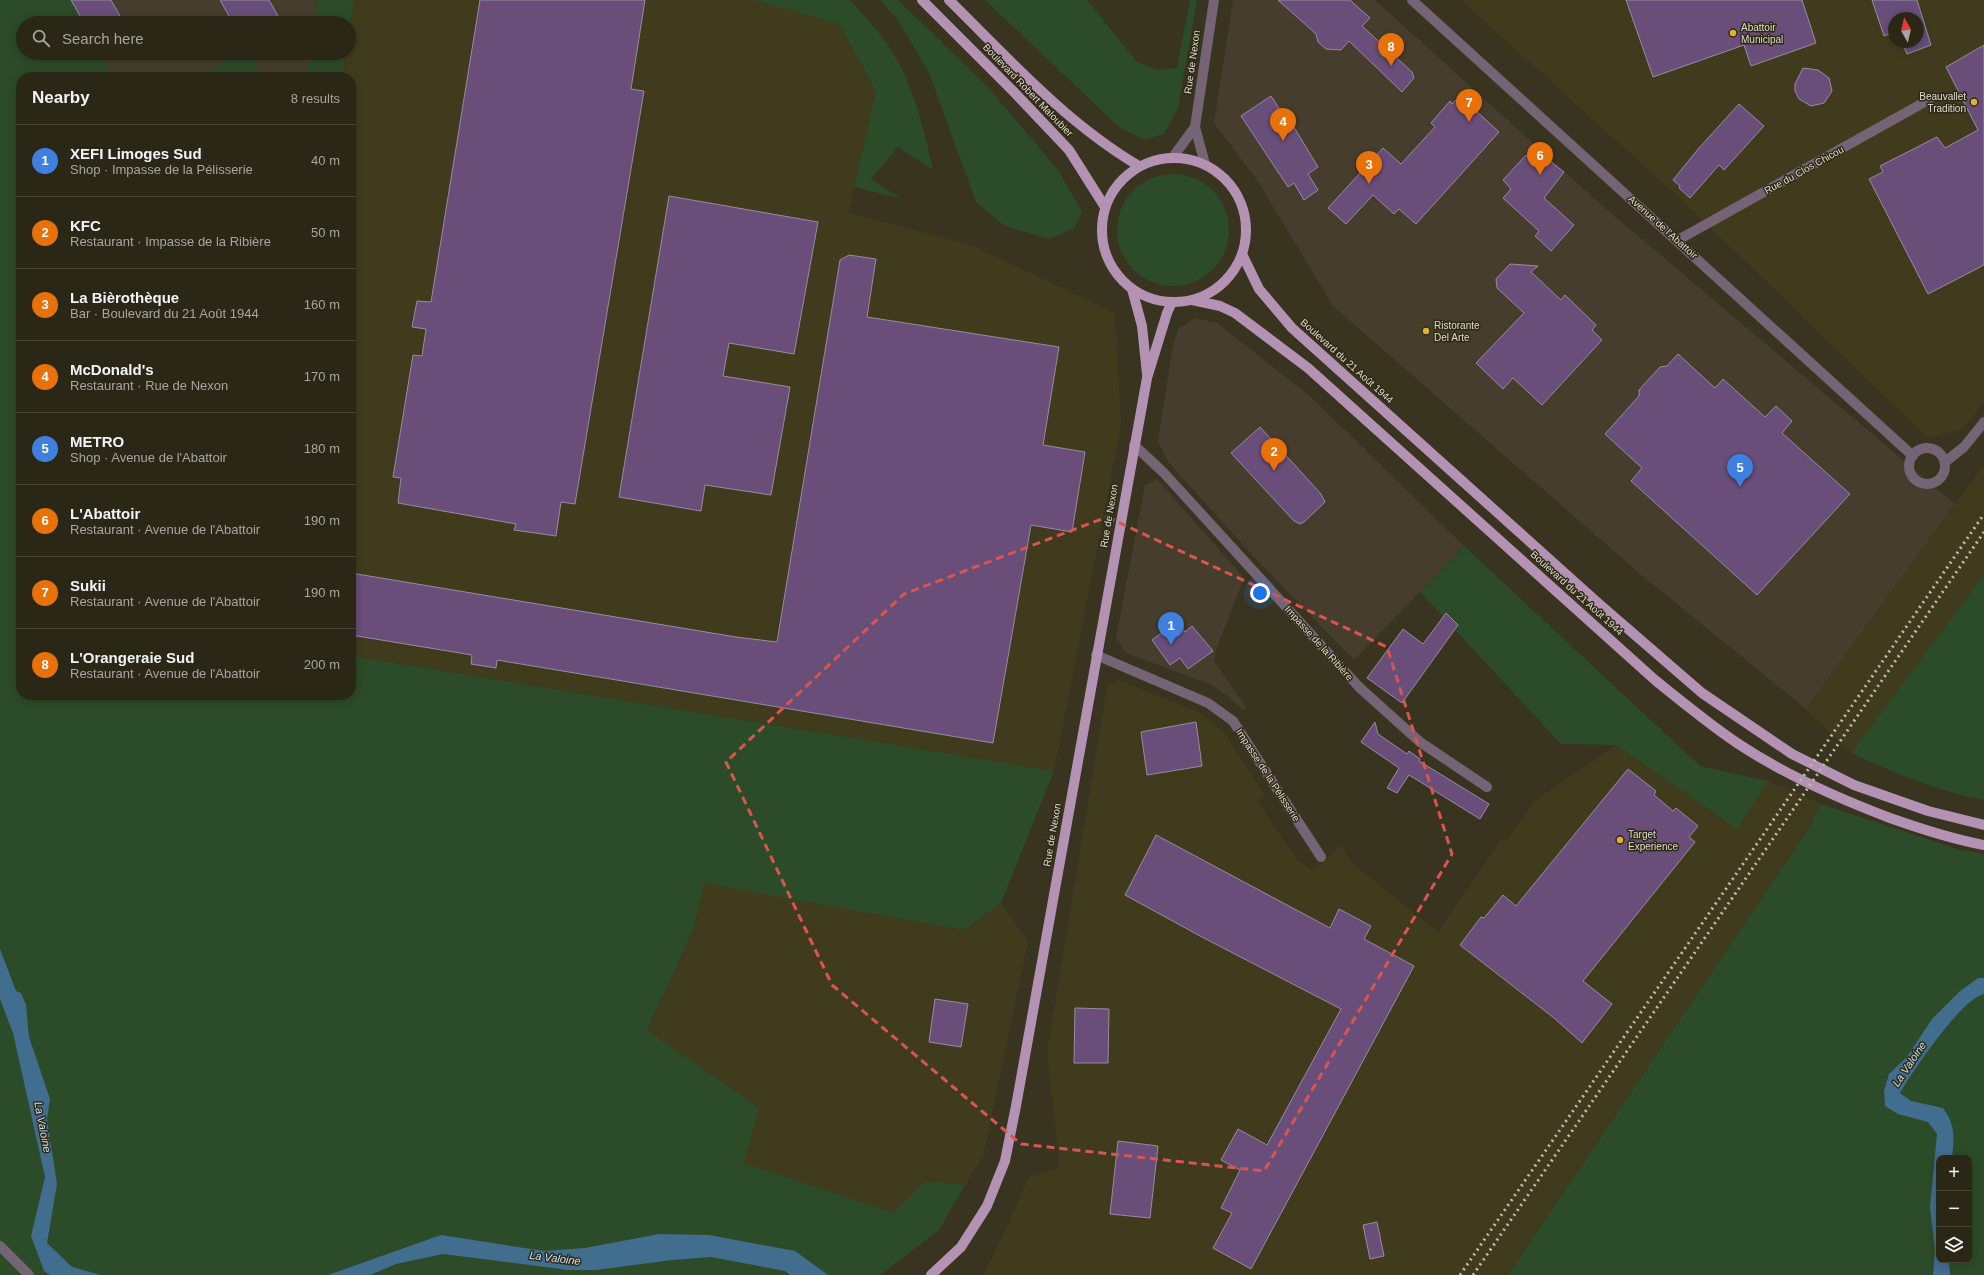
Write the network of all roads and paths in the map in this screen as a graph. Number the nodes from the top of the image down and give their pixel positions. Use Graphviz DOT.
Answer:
graph roads {
  1 [pos="922,0"];
  2 [pos="949,0"];
  3 [pos="1214,0"];
  4 [pos="1412,0"];
  5 [pos="1930,100"];
  6 [pos="1195,127"];
  7 [pos="1174,157"];
  8 [pos="1205,164"];
  9 [pos="1139,166"];
  10 [pos="1105,207"];
  11 [pos="1678,240"];
  12 [pos="1242,254"];
  13 [pos="1132,289"];
  14 [pos="1192,300"];
  15 [pos="1172,302"];
  16 [pos="1147,378"];
  17 [pos="1984,422"];
  18 [pos="1134,445"];
  19 [pos="1913,456"];
  20 [pos="1945,462"];
  21 [pos="1096,655"];
  22 [pos="1487,788"];
  23 [pos="1984,825"];
  24 [pos="1984,845"];
  25 [pos="1321,857"];
  26 [pos="0,1246"];
  27 [pos="29,1275"];
  28 [pos="931,1275"];
  1 -- 10 [label="main road, Boulevard Robert Maloubier"];
  2 -- 9 [label="main road, Boulevard Robert Maloubier"];
  3 -- 6 [label="street, Rue de Nexon"];
  4 -- 11 [label="street, Avenue de l'Abattoir"];
  5 -- 11 [label="street, Rue du Clos Chicou"];
  6 -- 7 [label="street, Rue de Nexon"];
  6 -- 8 [label="street, Rue de Nexon"];
  7 -- 8 [label="main road"];
  7 -- 9 [label="main road"];
  8 -- 12 [label="main road"];
  9 -- 10 [label="main road"];
  10 -- 13 [label="main road"];
  11 -- 19 [label="street, Avenue de l'Abattoir"];
  12 -- 14 [label="main road"];
  12 -- 23 [label="main road, Boulevard du 21 Août 1944"];
  13 -- 15 [label="main road"];
  13 -- 16 [label="main road, Rue de Nexon"];
  14 -- 15 [label="main road"];
  14 -- 24 [label="main road, Boulevard du 21 Août 1944"];
  15 -- 16 [label="main road, Rue de Nexon"];
  16 -- 18 [label="main road, Rue de Nexon"];
  17 -- 20 [label="street"];
  18 -- 21 [label="main road, Rue de Nexon"];
  18 -- 22 [label="street, Impasse de la Ribière"];
  19 -- 20 [label="street"];
  19 -- 20 [label="street"];
  21 -- 25 [label="street, Impasse de la Pélisserie"];
  21 -- 28 [label="main road, Rue de Nexon"];
  26 -- 27 [label="street"];
}
